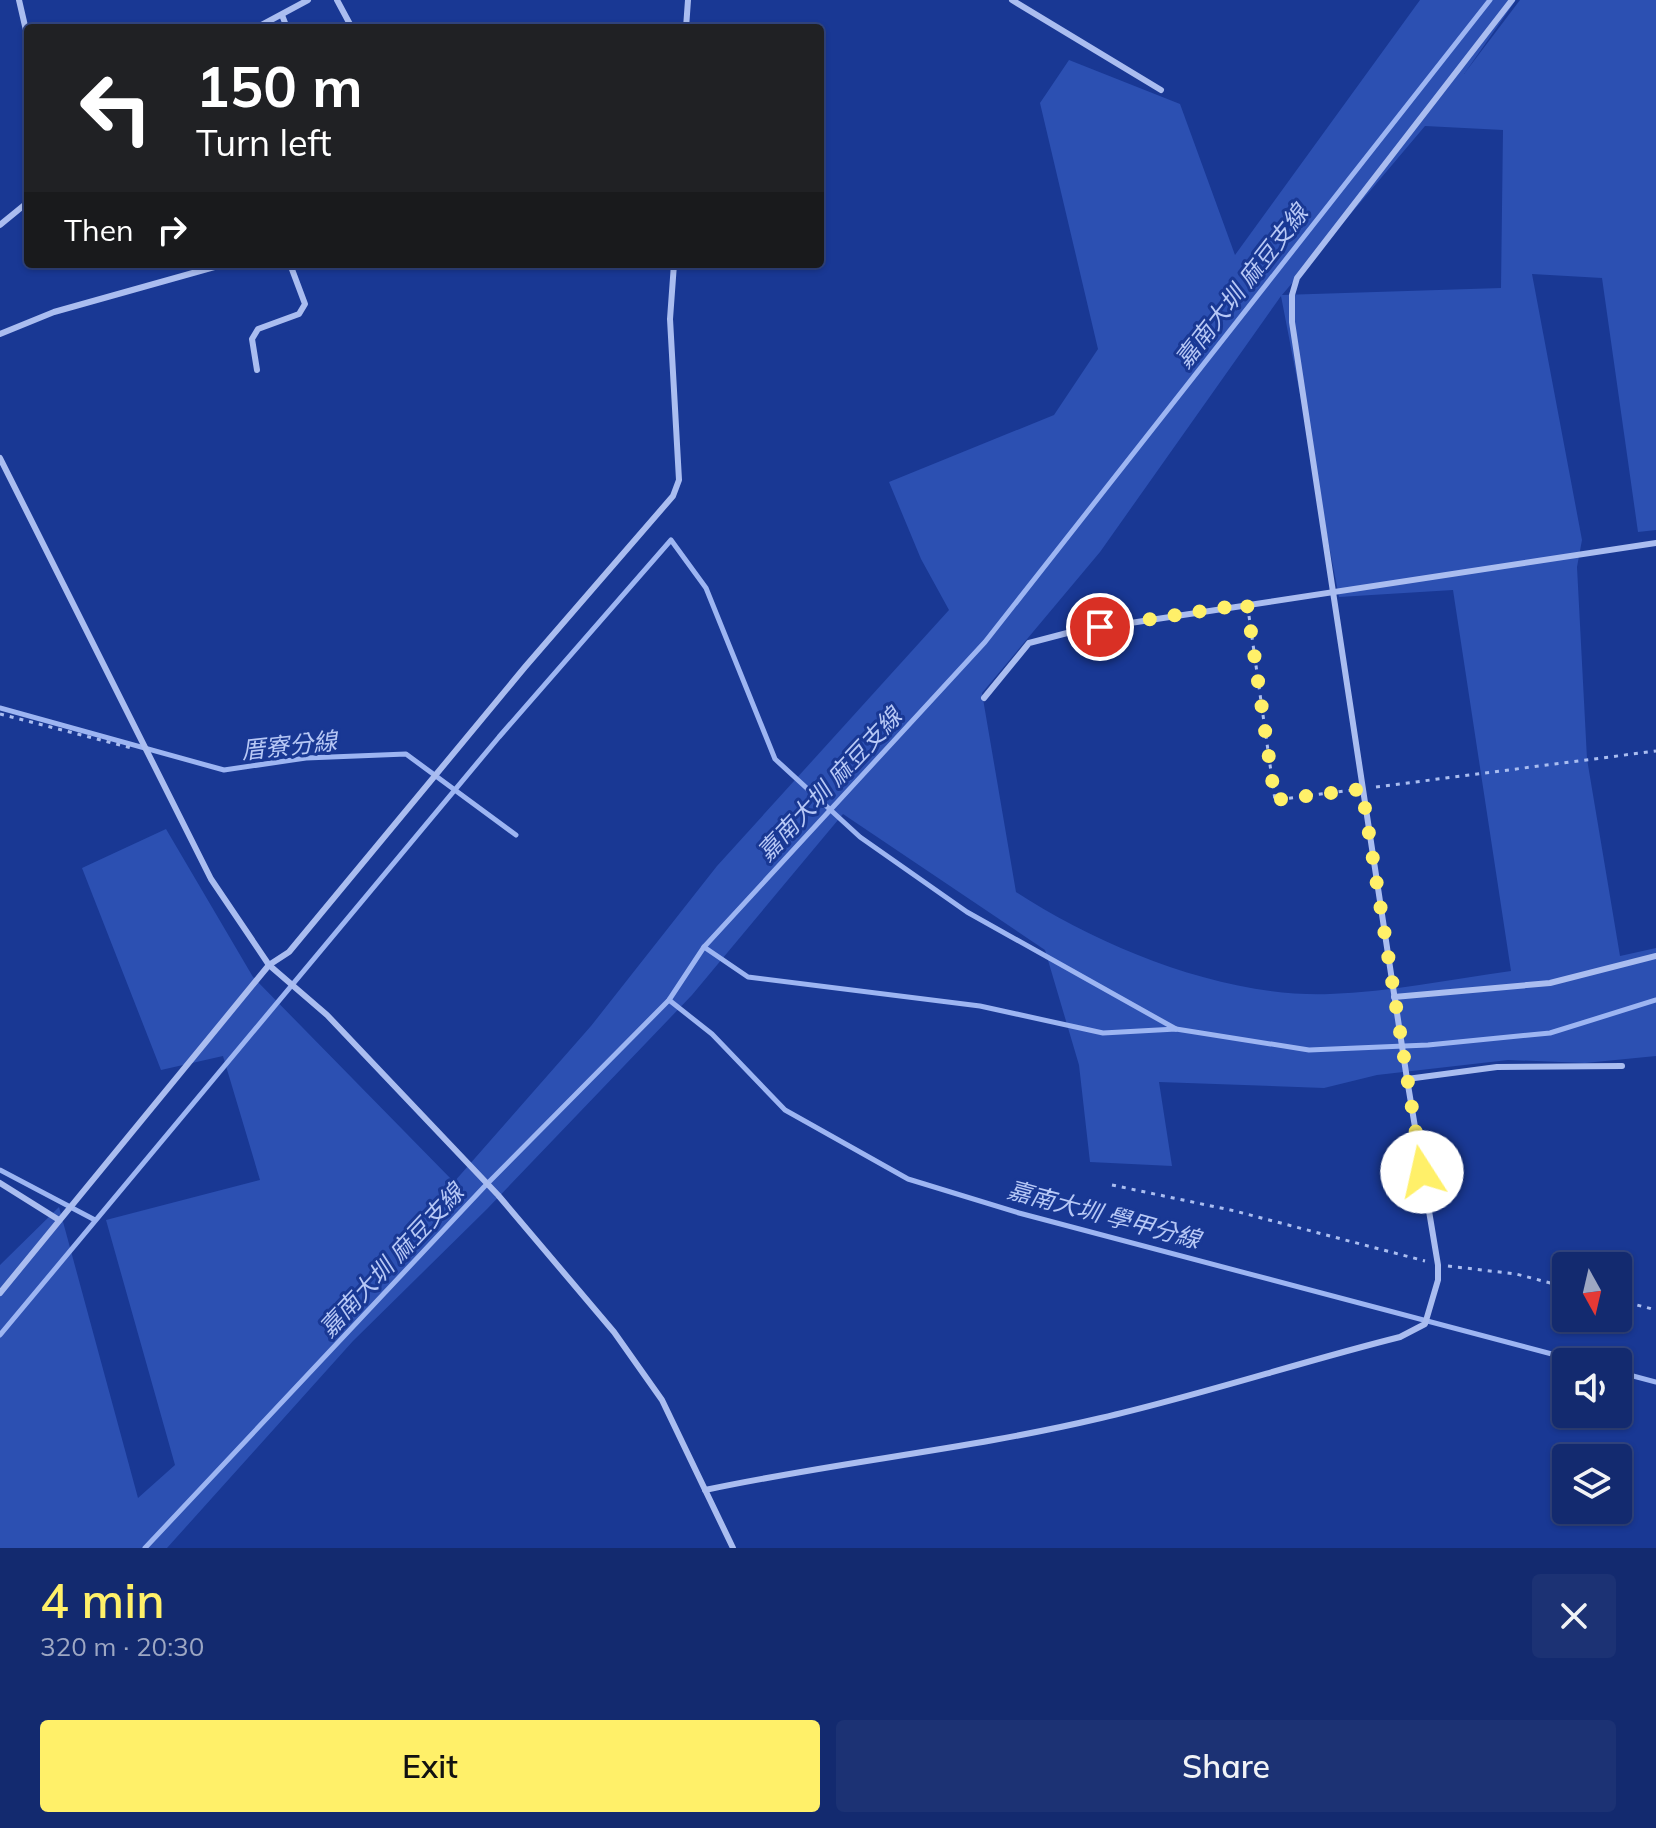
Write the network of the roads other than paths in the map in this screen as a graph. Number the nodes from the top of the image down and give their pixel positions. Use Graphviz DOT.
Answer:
graph roads {
  1 [pos="19,0"];
  2 [pos="308,0"];
  3 [pos="337,0"];
  4 [pos="688,0"];
  5 [pos="1012,0"];
  6 [pos="1512,0"];
  7 [pos="282,15"];
  8 [pos="25,24"];
  9 [pos="264,24"];
  10 [pos="285,24"];
  11 [pos="350,24"];
  12 [pos="686,24"];
  13 [pos="1161,90"];
  14 [pos="24,205"];
  15 [pos="0,225"];
  16 [pos="211,268"];
  17 [pos="292,268"];
  18 [pos="674,268"];
  19 [pos="0,334"];
  20 [pos="257,370"];
  21 [pos="0,458"];
  22 [pos="1656,543"];
  23 [pos="1333,592"];
  24 [pos="984,698"];
  25 [pos="1656,956"];
  26 [pos="269,965"];
  27 [pos="1394,997"];
  28 [pos="1622,1066"];
  29 [pos="1407,1079"];
  30 [pos="0,1183"];
  31 [pos="59,1220"];
  32 [pos="0,1293"];
  33 [pos="705,1490"];
  34 [pos="733,1548"];
  1 -- 8 [label="lane"];
  2 -- 7 [label="lane"];
  3 -- 11 [label="lane"];
  4 -- 12 [label="lane"];
  5 -- 13 [label="lane"];
  6 -- 23 [label="lane"];
  7 -- 9 [label="lane"];
  7 -- 10 [label="lane"];
  14 -- 15 [label="lane"];
  16 -- 19 [label="lane"];
  17 -- 20 [label="lane"];
  18 -- 26 [label="lane"];
  21 -- 26 [label="lane"];
  22 -- 23 [label="lane"];
  23 -- 24 [label="lane"];
  23 -- 27 [label="lane"];
  25 -- 27 [label="lane"];
  26 -- 31 [label="lane"];
  26 -- 33 [label="lane"];
  27 -- 29 [label="lane"];
  28 -- 29 [label="lane"];
  29 -- 33 [label="lane"];
  30 -- 31 [label="lane"];
  31 -- 32 [label="lane"];
  33 -- 34 [label="lane"];
}
